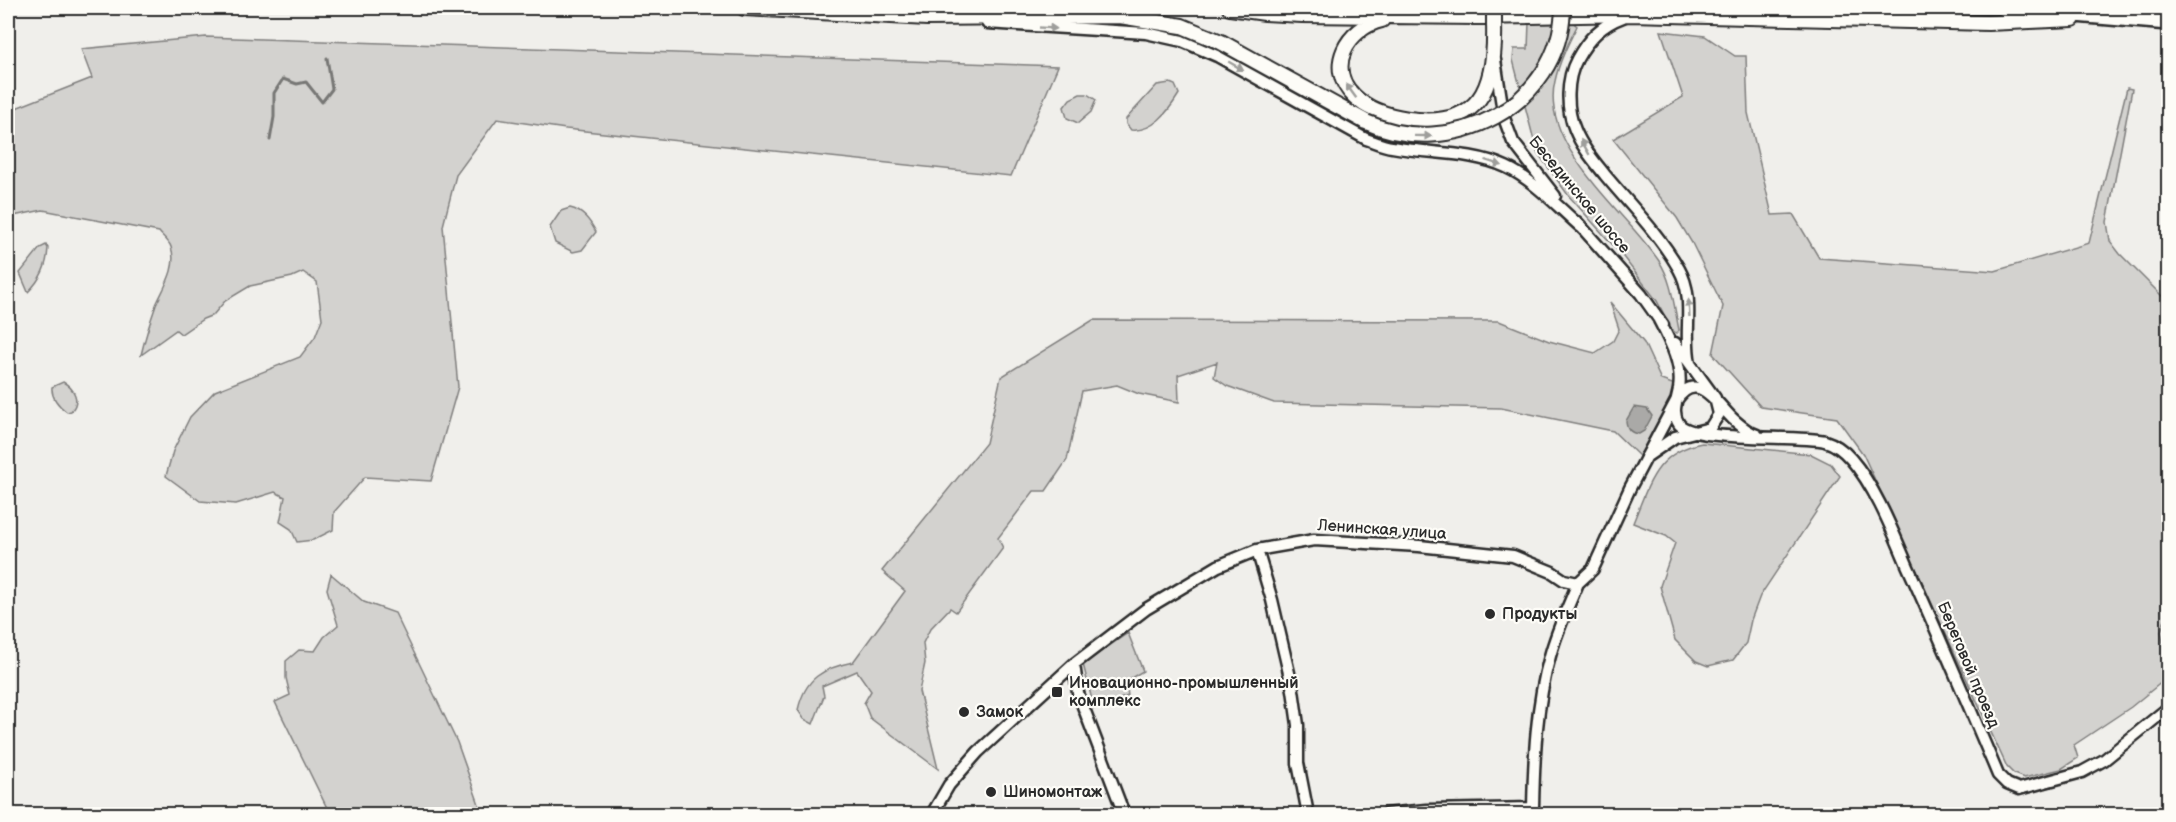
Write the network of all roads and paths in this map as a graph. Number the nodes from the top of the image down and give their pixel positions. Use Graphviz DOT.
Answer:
graph roads {
  1 [pos="744,8"];
  2 [pos="1230,8"];
  3 [pos="1494,8"];
  4 [pos="1563,8"];
  5 [pos="2004,8"];
  6 [pos="1631,14"];
  7 [pos="1401,16"];
  8 [pos="2120,17"];
  9 [pos="927,18"];
  10 [pos="2169,22"];
  11 [pos="1495,55"];
  12 [pos="1581,227"];
  13 [pos="1659,320"];
  14 [pos="1691,366"];
  15 [pos="1715,398"];
  16 [pos="1676,401"];
  17 [pos="1699,432"];
  18 [pos="1766,438"];
  19 [pos="1646,457"];
  20 [pos="1257,550"];
  21 [pos="1578,583"];
  22 [pos="1074,664"];
  23 [pos="2169,708"];
  24 [pos="1534,811"];
  25 [pos="932,814"];
  26 [pos="1124,814"];
  27 [pos="1308,814"];
  28 [pos="1386,814"];
  1 -- 9 [label="main road"];
  2 -- 7 [label="main road"];
  3 -- 11 [label="main road, Бесединское шоссе, bridge"];
  9 -- 4 [label="main road, one-way, bridge"];
  5 -- 8 [label="highway"];
  6 -- 7 [label="main road"];
  6 -- 8 [label="main road"];
  14 -- 6 [label="street, one-way"];
  11 -- 7 [label="main road, one-way"];
  8 -- 10 [label="highway"];
  9 -- 12 [label="street, one-way"];
  11 -- 12 [label="street, Бесединское шоссе"];
  12 -- 13 [label="street, Бесединское шоссе"];
  13 -- 14 [label="street, Бесединское шоссе"];
  13 -- 16 [label="street, Бесединское шоссе"];
  14 -- 15 [label="street, Бесединское шоссе"];
  15 -- 16 [label="street"];
  15 -- 17 [label="street"];
  15 -- 18 [label="street, Бесединское шоссе"];
  16 -- 17 [label="street"];
  16 -- 19 [label="street"];
  17 -- 18 [label="street, Береговой проезд"];
  17 -- 19 [label="street"];
  18 -- 23 [label="street, Береговой проезд"];
  19 -- 21 [label="street"];
  20 -- 21 [label="street, Ленинская улица"];
  20 -- 22 [label="street, Ленинская улица"];
  20 -- 27 [label="street"];
  21 -- 24 [label="street"];
  22 -- 25 [label="street, Ленинская улица"];
  22 -- 26 [label="street"];
  24 -- 28 [label="street"];
}
